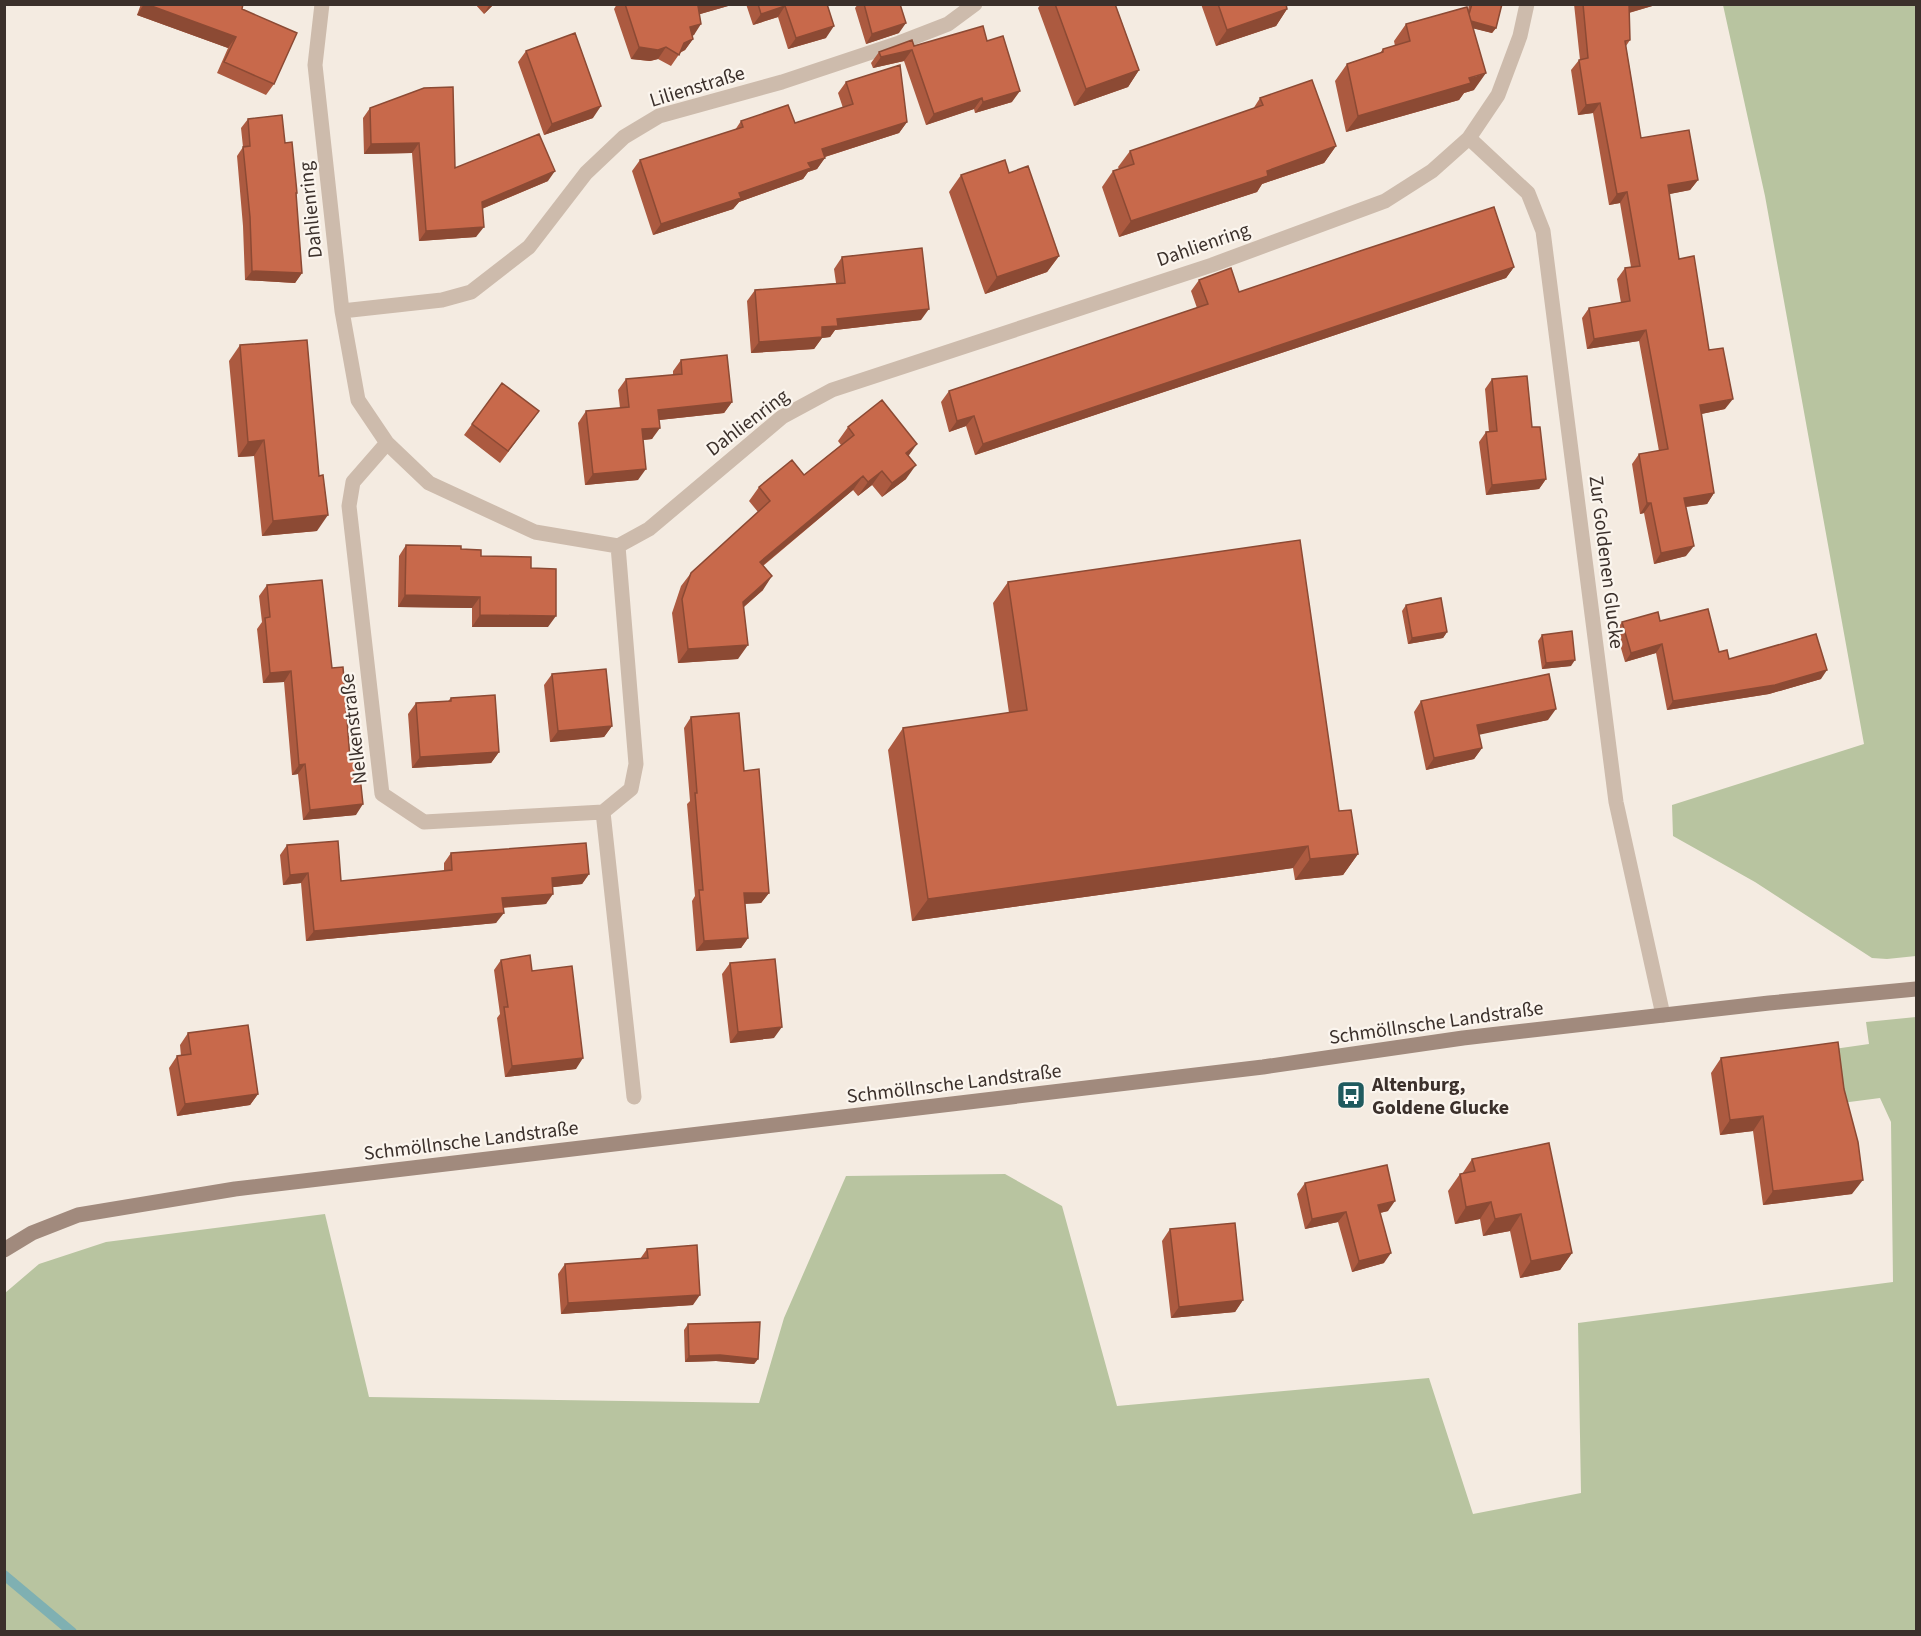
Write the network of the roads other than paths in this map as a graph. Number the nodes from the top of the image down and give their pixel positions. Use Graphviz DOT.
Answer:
graph roads {
  1 [pos="322,4"];
  2 [pos="975,4"];
  3 [pos="1527,4"];
  4 [pos="1469,138"];
  5 [pos="342,311"];
  6 [pos="387,443"];
  7 [pos="618,546"];
  8 [pos="603,812"];
  9 [pos="1917,989"];
  10 [pos="1663,1015"];
  11 [pos="634,1097"];
  12 [pos="4,1250"];
  1 -- 5 [label="street, Dahlienring"];
  2 -- 5 [label="street, Lilienstraße"];
  3 -- 4 [label="street, Dahlienring"];
  4 -- 7 [label="street, Dahlienring"];
  4 -- 10 [label="street, Zur Goldenen Glucke"];
  5 -- 6 [label="street, Dahlienring"];
  6 -- 7 [label="street, Dahlienring"];
  6 -- 8 [label="street, Nelkenstraße"];
  7 -- 8 [label="street"];
  8 -- 11 [label="street"];
  9 -- 10 [label="main road, Schmöllnsche Landstraße"];
  10 -- 12 [label="main road, Schmöllnsche Landstraße"];
}
